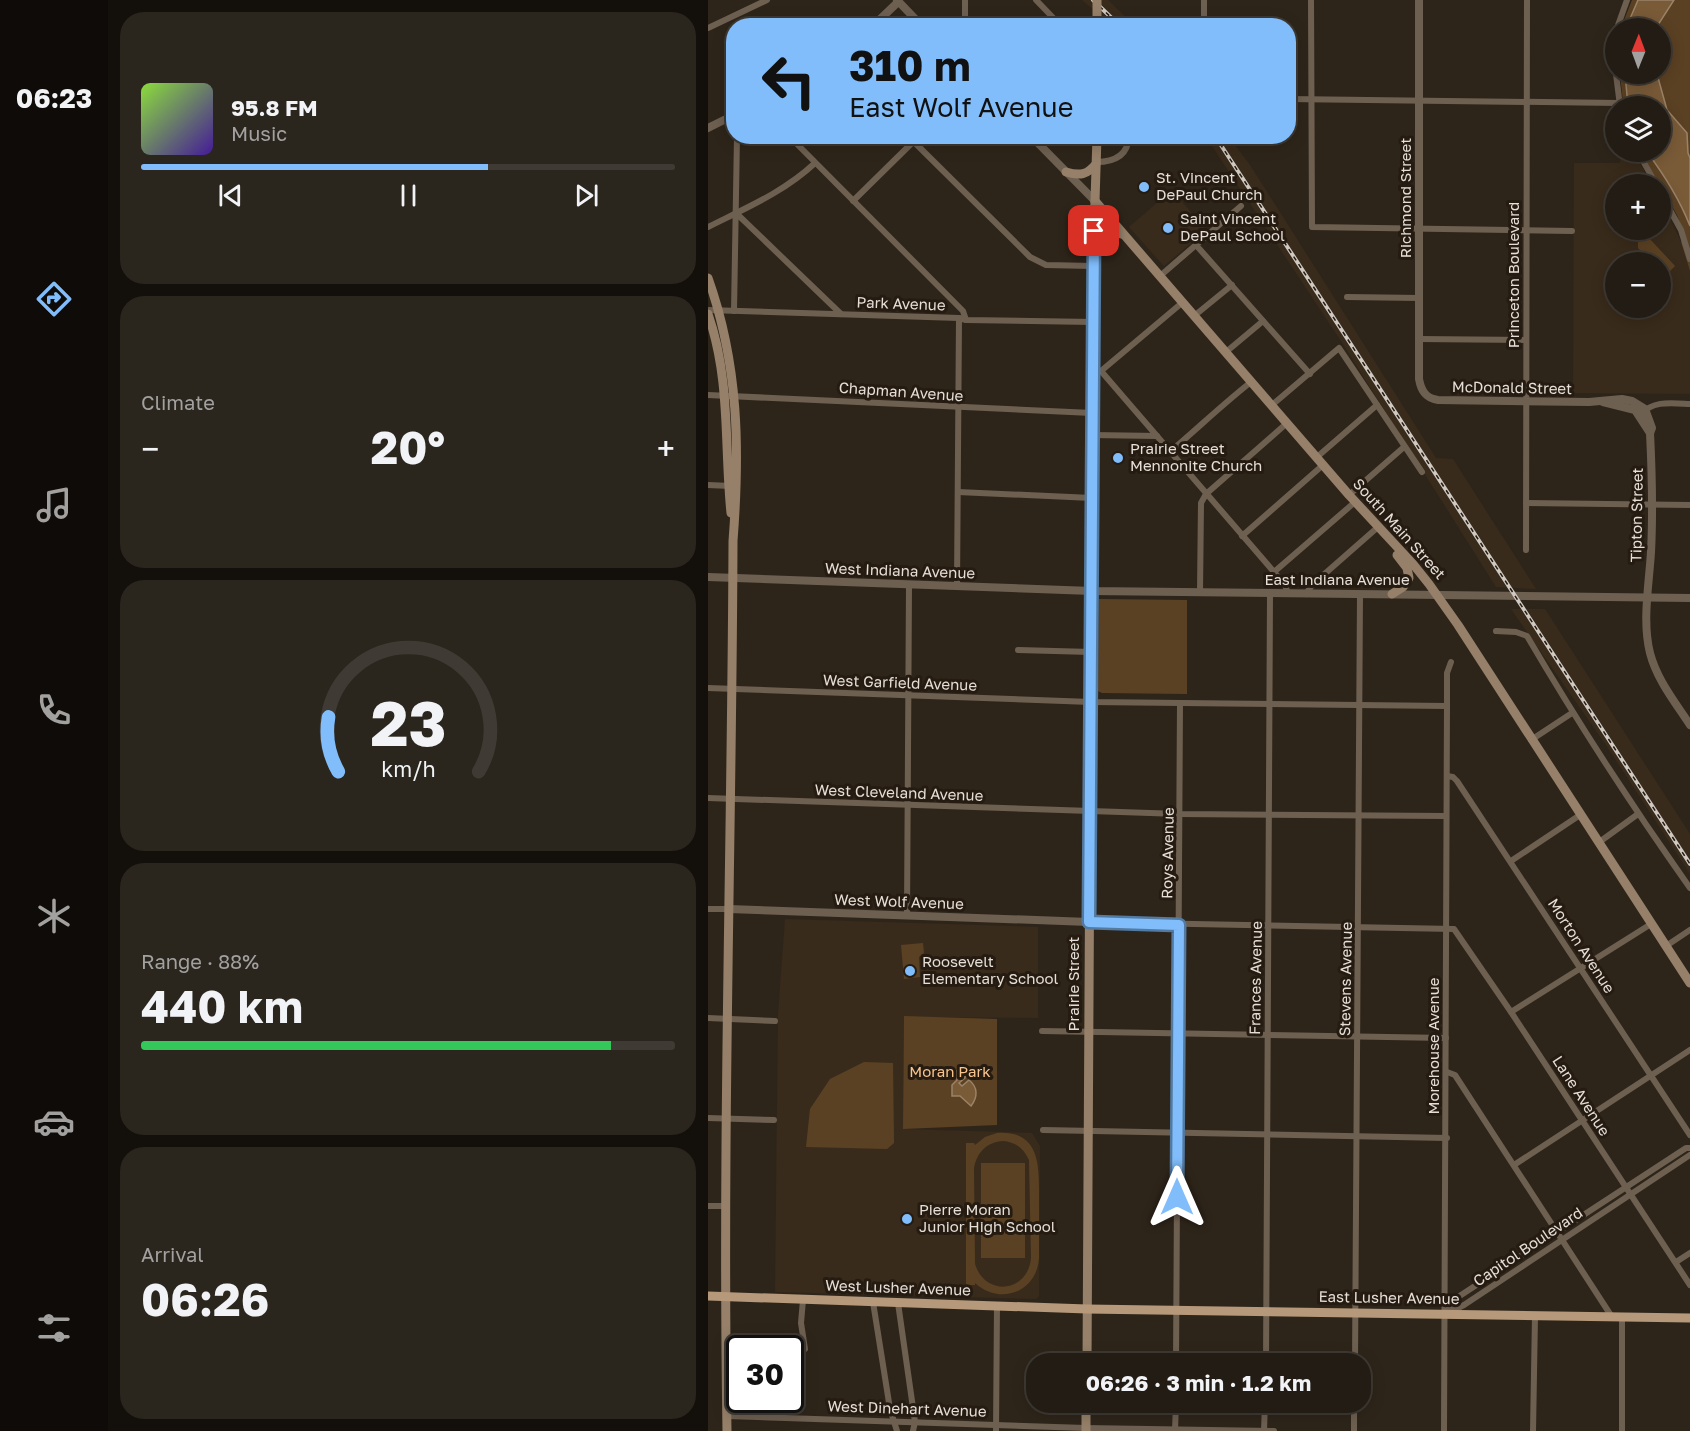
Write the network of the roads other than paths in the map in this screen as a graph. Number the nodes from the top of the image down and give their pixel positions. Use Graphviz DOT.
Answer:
graph roads {
  1 [pos="767,0"];
  2 [pos="965,0"];
  3 [pos="1036,0"];
  4 [pos="1097,0"];
  5 [pos="1204,0"];
  6 [pos="1311,0"];
  7 [pos="1419,0"];
  8 [pos="1527,0"];
  9 [pos="1627,0"];
  10 [pos="898,1"];
  11 [pos="729,18"];
  12 [pos="881,18"];
  13 [pos="914,18"];
  14 [pos="965,18"];
  15 [pos="1053,18"];
  16 [pos="1097,18"];
  17 [pos="1204,18"];
  18 [pos="1621,18"];
  19 [pos="726,19"];
  20 [pos="708,28"];
  21 [pos="1296,99"];
  22 [pos="1311,99"];
  23 [pos="1418,100"];
  24 [pos="1526,102"];
  25 [pos="1605,105"];
  26 [pos="726,119"];
  27 [pos="708,128"];
  28 [pos="736,144"];
  29 [pos="797,144"];
  30 [pos="908,144"];
  31 [pos="920,144"];
  32 [pos="1039,144"];
  33 [pos="1096,144"];
  34 [pos="1129,144"];
  35 [pos="815,163"];
  36 [pos="1096,163"];
  37 [pos="1066,172"];
  38 [pos="853,201"];
  39 [pos="1095,201"];
  40 [pos="1241,206"];
  41 [pos="1671,212"];
  42 [pos="736,213"];
  43 [pos="708,227"];
  44 [pos="1420,229"];
  45 [pos="1527,230"];
  46 [pos="1572,231"];
  47 [pos="1125,235"];
  48 [pos="1196,245"];
  49 [pos="1094,246"];
  50 [pos="1690,259"];
  51 [pos="1093,266"];
  52 [pos="1160,276"];
  53 [pos="708,278"];
  54 [pos="1232,285"];
  55 [pos="1347,297"];
  56 [pos="1419,298"];
  57 [pos="1183,302"];
  58 [pos="711,311"];
  59 [pos="734,311"];
  60 [pos="841,314"];
  61 [pos="1194,316"];
  62 [pos="963,319"];
  63 [pos="1263,321"];
  64 [pos="1093,322"];
  65 [pos="1419,339"];
  66 [pos="1526,340"];
  67 [pos="1226,352"];
  68 [pos="1097,371"];
  69 [pos="1310,374"];
  70 [pos="1251,382"];
  71 [pos="708,394"];
  72 [pos="1424,394"];
  73 [pos="730,395"];
  74 [pos="1526,402"];
  75 [pos="1690,404"];
  76 [pos="1272,405"];
  77 [pos="1377,405"];
  78 [pos="958,406"];
  79 [pos="1642,412"];
  80 [pos="1092,413"];
  81 [pos="1287,423"];
  82 [pos="1092,435"];
  83 [pos="1157,436"];
  84 [pos="1404,447"];
  85 [pos="1171,451"];
  86 [pos="1317,457"];
  87 [pos="1323,465"];
  88 [pos="1422,472"];
  89 [pos="708,485"];
  90 [pos="733,486"];
  91 [pos="958,492"];
  92 [pos="1206,494"];
  93 [pos="1092,498"];
  94 [pos="1352,499"];
  95 [pos="1526,503"];
  96 [pos="1651,505"];
  97 [pos="1690,506"];
  98 [pos="1378,527"];
  99 [pos="1242,536"];
  100 [pos="1391,542"];
  101 [pos="1526,550"];
  102 [pos="1274,572"];
  103 [pos="708,577"];
  104 [pos="733,578"];
  105 [pos="909,585"];
  106 [pos="957,586"];
  107 [pos="1092,591"];
  108 [pos="1200,592"];
  109 [pos="1270,593"];
  110 [pos="1288,594"];
  111 [pos="1306,594"];
  112 [pos="1360,594"];
  113 [pos="1392,594"];
  114 [pos="1437,595"];
  115 [pos="1648,597"];
  116 [pos="1690,598"];
  117 [pos="1496,631"];
  118 [pos="1018,650"];
  119 [pos="1091,652"];
  120 [pos="1451,662"];
  121 [pos="708,688"];
  122 [pos="732,688"];
  123 [pos="908,695"];
  124 [pos="1091,702"];
  125 [pos="1180,703"];
  126 [pos="1269,704"];
  127 [pos="1360,705"];
  128 [pos="1447,706"];
  129 [pos="1572,713"];
  130 [pos="1690,725"];
  131 [pos="1531,740"];
  132 [pos="1446,776"];
  133 [pos="708,798"];
  134 [pos="731,799"];
  135 [pos="907,805"];
  136 [pos="1090,811"];
  137 [pos="1180,814"];
  138 [pos="1268,814"];
  139 [pos="1638,814"];
  140 [pos="1580,815"];
  141 [pos="1360,816"];
  142 [pos="1446,816"];
  143 [pos="1598,843"];
  144 [pos="1511,861"];
  145 [pos="1690,888"];
  146 [pos="708,909"];
  147 [pos="729,909"];
  148 [pos="907,916"];
  149 [pos="1089,922"];
  150 [pos="1651,924"];
  151 [pos="1179,925"];
  152 [pos="1269,926"];
  153 [pos="1358,926"];
  154 [pos="1446,927"];
  155 [pos="1690,930"];
  156 [pos="1666,946"];
  157 [pos="1581,968"];
  158 [pos="1690,983"];
  159 [pos="1511,1012"];
  160 [pos="708,1018"];
  161 [pos="728,1019"];
  162 [pos="775,1021"];
  163 [pos="1042,1031"];
  164 [pos="1089,1033"];
  165 [pos="1178,1033"];
  166 [pos="1268,1035"];
  167 [pos="1357,1036"];
  168 [pos="1446,1038"];
  169 [pos="1690,1050"];
  170 [pos="1447,1072"];
  171 [pos="1651,1075"];
  172 [pos="708,1118"];
  173 [pos="727,1119"];
  174 [pos="774,1120"];
  175 [pos="1582,1120"];
  176 [pos="1043,1130"];
  177 [pos="1088,1131"];
  178 [pos="1176,1133"];
  179 [pos="1266,1134"];
  180 [pos="1356,1135"];
  181 [pos="1690,1136"];
  182 [pos="1447,1138"];
  183 [pos="1690,1148"];
  184 [pos="1690,1155"];
  185 [pos="1514,1165"];
  186 [pos="1628,1190"];
  187 [pos="708,1206"];
  188 [pos="727,1206"];
  189 [pos="1557,1232"];
  190 [pos="1562,1239"];
  191 [pos="1690,1253"];
  192 [pos="1676,1262"];
  193 [pos="1690,1285"];
  194 [pos="708,1296"];
  195 [pos="726,1296"];
  196 [pos="802,1300"];
  197 [pos="873,1302"];
  198 [pos="898,1303"];
  199 [pos="997,1306"];
  200 [pos="1087,1309"];
  201 [pos="1177,1310"];
  202 [pos="1267,1312"];
  203 [pos="1357,1313"];
  204 [pos="1446,1314"];
  205 [pos="1535,1316"];
  206 [pos="1612,1317"];
  207 [pos="1623,1317"];
  208 [pos="1690,1317"];
  209 [pos="805,1349"];
  210 [pos="1087,1353"];
  211 [pos="1176,1353"];
  212 [pos="1266,1353"];
  213 [pos="1355,1353"];
  214 [pos="1086,1413"];
  215 [pos="1176,1413"];
  216 [pos="1265,1413"];
  217 [pos="1354,1413"];
  218 [pos="727,1416"];
  219 [pos="895,1421"];
  220 [pos="915,1422"];
  221 [pos="996,1427"];
  222 [pos="1086,1429"];
  223 [pos="1175,1430"];
  224 [pos="727,1431"];
  225 [pos="897,1431"];
  226 [pos="913,1431"];
  227 [pos="1264,1431"];
  228 [pos="1274,1431"];
  229 [pos="1354,1431"];
  230 [pos="1444,1431"];
  231 [pos="1533,1431"];
  232 [pos="1623,1431"];
  1 -- 11 [label="street"];
  2 -- 14 [label="street"];
  3 -- 15 [label="street"];
  4 -- 16 [label="main road, bridge"];
  5 -- 17 [label="street"];
  6 -- 22 [label="street"];
  7 -- 23 [label="street, Richmond Street"];
  8 -- 24 [label="street, Princeton Boulevard"];
  9 -- 18 [label="street"];
  10 -- 12 [label="street"];
  10 -- 13 [label="street"];
  19 -- 20 [label="street"];
  21 -- 22 [label="street"];
  22 -- 23 [label="street"];
  22 -- 44 [label="street"];
  23 -- 24 [label="street"];
  23 -- 44 [label="street, Richmond Street"];
  24 -- 25 [label="street"];
  24 -- 45 [label="street, Princeton Boulevard"];
  26 -- 27 [label="street"];
  28 -- 42 [label="street"];
  29 -- 35 [label="street"];
  30 -- 38 [label="street"];
  31 -- 51 [label="street"];
  32 -- 37 [label="street, South Main Street"];
  33 -- 36 [label="main road, Prairie Street"];
  34 -- 36 [label="street"];
  35 -- 38 [label="street"];
  35 -- 42 [label="street"];
  36 -- 37 [label="main road"];
  36 -- 39 [label="main road, Prairie Street"];
  37 -- 39 [label="street, South Main Street"];
  38 -- 62 [label="street"];
  39 -- 47 [label="main road, South Main Street"];
  39 -- 49 [label="main road, Prairie Street"];
  40 -- 48 [label="street"];
  41 -- 50 [label="street"];
  42 -- 43 [label="street"];
  42 -- 59 [label="street"];
  42 -- 60 [label="street"];
  44 -- 45 [label="street"];
  44 -- 56 [label="street, Richmond Street"];
  45 -- 46 [label="street"];
  45 -- 66 [label="street, Princeton Boulevard"];
  47 -- 49 [label="main road"];
  47 -- 52 [label="main road, South Main Street"];
  48 -- 52 [label="street"];
  48 -- 54 [label="street"];
  49 -- 51 [label="main road, Prairie Street"];
  51 -- 64 [label="main road, Prairie Street"];
  52 -- 57 [label="main road, South Main Street"];
  53 -- 58 [label="main road"];
  54 -- 61 [label="street"];
  54 -- 63 [label="street"];
  55 -- 56 [label="street"];
  56 -- 65 [label="street, Richmond Street"];
  57 -- 61 [label="main road, South Main Street"];
  57 -- 68 [label="street"];
  58 -- 59 [label="street, Park Avenue"];
  58 -- 73 [label="main road"];
  59 -- 60 [label="street, Park Avenue"];
  60 -- 62 [label="street, Park Avenue"];
  61 -- 67 [label="main road, South Main Street"];
  62 -- 64 [label="street, Park Avenue"];
  62 -- 78 [label="street"];
  63 -- 67 [label="street"];
  63 -- 69 [label="street"];
  64 -- 68 [label="main road, Prairie Street"];
  65 -- 66 [label="street"];
  65 -- 72 [label="street, Richmond Street"];
  66 -- 74 [label="street, Princeton Boulevard"];
  67 -- 70 [label="main road, South Main Street"];
  68 -- 80 [label="main road, Prairie Street"];
  68 -- 83 [label="street"];
  69 -- 76 [label="street"];
  69 -- 77 [label="street"];
  70 -- 76 [label="main road, South Main Street"];
  70 -- 85 [label="street"];
  71 -- 73 [label="street, Chapman Avenue"];
  72 -- 74 [label="street, McDonald Street"];
  73 -- 78 [label="street, Chapman Avenue"];
  73 -- 90 [label="main road"];
  74 -- 79 [label="street, McDonald Street"];
  74 -- 95 [label="street, Princeton Boulevard"];
  75 -- 79 [label="street, McDonald Street"];
  76 -- 81 [label="main road, South Main Street"];
  77 -- 84 [label="street"];
  77 -- 86 [label="street"];
  78 -- 80 [label="street, Chapman Avenue"];
  78 -- 91 [label="street"];
  79 -- 96 [label="street, Tipton Street"];
  80 -- 82 [label="main road, Prairie Street"];
  81 -- 86 [label="main road, South Main Street"];
  81 -- 92 [label="street"];
  82 -- 83 [label="street"];
  82 -- 93 [label="main road, Prairie Street"];
  83 -- 85 [label="street"];
  84 -- 88 [label="street"];
  84 -- 94 [label="street"];
  85 -- 92 [label="street"];
  86 -- 87 [label="main road, South Main Street"];
  87 -- 94 [label="main road, South Main Street"];
  87 -- 99 [label="street"];
  89 -- 90 [label="street"];
  90 -- 104 [label="main road"];
  91 -- 93 [label="street"];
  91 -- 106 [label="street"];
  92 -- 99 [label="street"];
  92 -- 108 [label="street"];
  93 -- 107 [label="main road, Prairie Street"];
  94 -- 98 [label="main road, South Main Street"];
  94 -- 102 [label="street"];
  95 -- 96 [label="street"];
  95 -- 101 [label="street, Princeton Boulevard"];
  96 -- 97 [label="street"];
  96 -- 115 [label="street, Tipton Street"];
  98 -- 100 [label="main road, South Main Street"];
  98 -- 111 [label="street"];
  99 -- 102 [label="street"];
  100 -- 113 [label="main road"];
  100 -- 114 [label="main road, South Main Street"];
  102 -- 110 [label="street"];
  103 -- 104 [label="street, West Indiana Avenue"];
  104 -- 105 [label="street, West Indiana Avenue"];
  104 -- 122 [label="main road"];
  105 -- 106 [label="street, West Indiana Avenue"];
  105 -- 123 [label="street"];
  106 -- 107 [label="street, West Indiana Avenue"];
  107 -- 108 [label="street, East Indiana Avenue"];
  107 -- 119 [label="main road, Prairie Street"];
  108 -- 109 [label="street, East Indiana Avenue"];
  109 -- 110 [label="street, East Indiana Avenue"];
  109 -- 126 [label="street, Frances Avenue"];
  110 -- 111 [label="street, East Indiana Avenue"];
  111 -- 112 [label="street, East Indiana Avenue"];
  112 -- 113 [label="street, East Indiana Avenue"];
  112 -- 127 [label="street, Stevens Avenue"];
  113 -- 114 [label="street, East Indiana Avenue"];
  114 -- 115 [label="street, East Indiana Avenue"];
  114 -- 131 [label="main road, South Main Street"];
  115 -- 116 [label="street, East Indiana Avenue"];
  115 -- 130 [label="street, Tipton Street"];
  117 -- 129 [label="street"];
  118 -- 119 [label="street"];
  119 -- 124 [label="main road, Prairie Street"];
  120 -- 128 [label="street, Morehouse Avenue"];
  121 -- 122 [label="street, West Garfield Avenue"];
  122 -- 123 [label="street, West Garfield Avenue"];
  122 -- 134 [label="main road"];
  123 -- 124 [label="street, West Garfield Avenue"];
  123 -- 135 [label="street"];
  124 -- 125 [label="street, West Garfield Avenue"];
  124 -- 136 [label="main road, Prairie Street"];
  125 -- 126 [label="street, West Garfield Avenue"];
  125 -- 137 [label="street, Roys Avenue"];
  126 -- 127 [label="street, West Garfield Avenue"];
  126 -- 138 [label="street, Frances Avenue"];
  127 -- 128 [label="street, West Garfield Avenue"];
  127 -- 141 [label="street, Stevens Avenue"];
  128 -- 132 [label="street, Morehouse Avenue"];
  129 -- 131 [label="street"];
  129 -- 139 [label="street"];
  131 -- 140 [label="main road, South Main Street"];
  132 -- 142 [label="street, Morehouse Avenue"];
  132 -- 144 [label="street, Morton Avenue"];
  133 -- 134 [label="street, West Cleveland Avenue"];
  134 -- 135 [label="street, West Cleveland Avenue"];
  134 -- 147 [label="main road"];
  135 -- 136 [label="street, West Cleveland Avenue"];
  135 -- 148 [label="street"];
  136 -- 137 [label="street, West Cleveland Avenue"];
  136 -- 149 [label="main road, Prairie Street"];
  137 -- 138 [label="street, West Cleveland Avenue"];
  137 -- 151 [label="street, Roys Avenue"];
  138 -- 141 [label="street, West Cleveland Avenue"];
  138 -- 152 [label="street, Frances Avenue"];
  139 -- 143 [label="street"];
  139 -- 145 [label="street"];
  140 -- 143 [label="main road, South Main Street"];
  140 -- 144 [label="street"];
  141 -- 142 [label="street, West Cleveland Avenue"];
  141 -- 153 [label="street, Stevens Avenue"];
  142 -- 154 [label="street, Morehouse Avenue"];
  143 -- 150 [label="main road, South Main Street"];
  144 -- 157 [label="street, Morton Avenue"];
  146 -- 147 [label="street, West Wolf Avenue"];
  147 -- 148 [label="street, West Wolf Avenue"];
  147 -- 161 [label="main road"];
  148 -- 149 [label="street, West Wolf Avenue"];
  149 -- 151 [label="street"];
  149 -- 164 [label="main road, Prairie Street"];
  150 -- 156 [label="main road, South Main Street"];
  150 -- 157 [label="street"];
  151 -- 152 [label="street"];
  151 -- 165 [label="street, Roys Avenue"];
  152 -- 153 [label="street"];
  152 -- 166 [label="street, Frances Avenue"];
  153 -- 154 [label="street"];
  153 -- 167 [label="street, Stevens Avenue"];
  154 -- 159 [label="street, Lane Avenue"];
  154 -- 168 [label="street, Morehouse Avenue"];
  155 -- 156 [label="street"];
  156 -- 158 [label="main road, South Main Street"];
  157 -- 159 [label="street"];
  157 -- 171 [label="street, Morton Avenue"];
  159 -- 175 [label="street, Lane Avenue"];
  160 -- 161 [label="street"];
  161 -- 162 [label="street"];
  161 -- 173 [label="main road"];
  163 -- 164 [label="street"];
  164 -- 165 [label="street"];
  164 -- 177 [label="main road, Prairie Street"];
  165 -- 166 [label="street"];
  165 -- 178 [label="street, Roys Avenue"];
  166 -- 167 [label="street"];
  166 -- 179 [label="street, Frances Avenue"];
  167 -- 168 [label="street"];
  167 -- 180 [label="street, Stevens Avenue"];
  168 -- 170 [label="street, Morehouse Avenue"];
  169 -- 171 [label="street"];
  170 -- 182 [label="street, Morehouse Avenue"];
  170 -- 185 [label="street"];
  171 -- 175 [label="street"];
  171 -- 181 [label="street, Morton Avenue"];
  172 -- 173 [label="street"];
  173 -- 174 [label="street"];
  173 -- 188 [label="main road"];
  175 -- 185 [label="street"];
  175 -- 186 [label="street, Lane Avenue"];
  176 -- 177 [label="street"];
  177 -- 178 [label="street"];
  177 -- 200 [label="main road, Prairie Street"];
  178 -- 179 [label="street"];
  178 -- 201 [label="street, Roys Avenue"];
  179 -- 180 [label="street"];
  179 -- 202 [label="street, Frances Avenue"];
  180 -- 182 [label="street"];
  180 -- 203 [label="street, Stevens Avenue"];
  182 -- 204 [label="street, Morehouse Avenue"];
  183 -- 186 [label="street, Capitol Boulevard"];
  184 -- 186 [label="street, Capitol Boulevard"];
  185 -- 189 [label="street"];
  186 -- 189 [label="street, Capitol Boulevard"];
  186 -- 190 [label="street, Capitol Boulevard"];
  186 -- 192 [label="street, Lane Avenue"];
  187 -- 188 [label="street"];
  188 -- 195 [label="main road"];
  189 -- 190 [label="street"];
  189 -- 204 [label="street, Capitol Boulevard"];
  190 -- 204 [label="street, Capitol Boulevard"];
  190 -- 206 [label="street"];
  191 -- 192 [label="street"];
  192 -- 193 [label="street, Lane Avenue"];
  194 -- 195 [label="main road, West Lusher Avenue"];
  195 -- 196 [label="main road, West Lusher Avenue"];
  195 -- 218 [label="main road"];
  196 -- 197 [label="main road, West Lusher Avenue"];
  196 -- 209 [label="street"];
  197 -- 198 [label="main road, West Lusher Avenue"];
  197 -- 219 [label="street"];
  198 -- 199 [label="main road, West Lusher Avenue"];
  198 -- 220 [label="street"];
  199 -- 200 [label="main road, West Lusher Avenue"];
  199 -- 221 [label="street"];
  200 -- 201 [label="main road, East Lusher Avenue"];
  200 -- 210 [label="main road, Prairie Street"];
  201 -- 202 [label="main road, East Lusher Avenue"];
  201 -- 211 [label="street, Roys Avenue"];
  202 -- 203 [label="main road, East Lusher Avenue"];
  202 -- 212 [label="street, Frances Avenue"];
  203 -- 204 [label="main road, East Lusher Avenue"];
  203 -- 213 [label="street, Stevens Avenue"];
  204 -- 205 [label="main road, East Lusher Avenue"];
  204 -- 230 [label="street, Morehouse Avenue"];
  205 -- 206 [label="main road, East Lusher Avenue"];
  205 -- 231 [label="street"];
  206 -- 207 [label="main road, East Lusher Avenue"];
  207 -- 208 [label="main road, East Lusher Avenue"];
  207 -- 232 [label="street"];
  214 -- 222 [label="main road"];
  215 -- 223 [label="street"];
  216 -- 227 [label="street"];
  217 -- 229 [label="street"];
  218 -- 219 [label="street, West Dinehart Avenue"];
  218 -- 224 [label="main road"];
  219 -- 220 [label="street, West Dinehart Avenue"];
  219 -- 225 [label="street"];
  220 -- 221 [label="street, West Dinehart Avenue"];
  220 -- 226 [label="street"];
  221 -- 222 [label="street, West Dinehart Avenue"];
  222 -- 223 [label="street, West Dinehart Avenue"];
  223 -- 227 [label="street, West Dinehart Avenue"];
  227 -- 228 [label="street, West Dinehart Avenue"];
}
